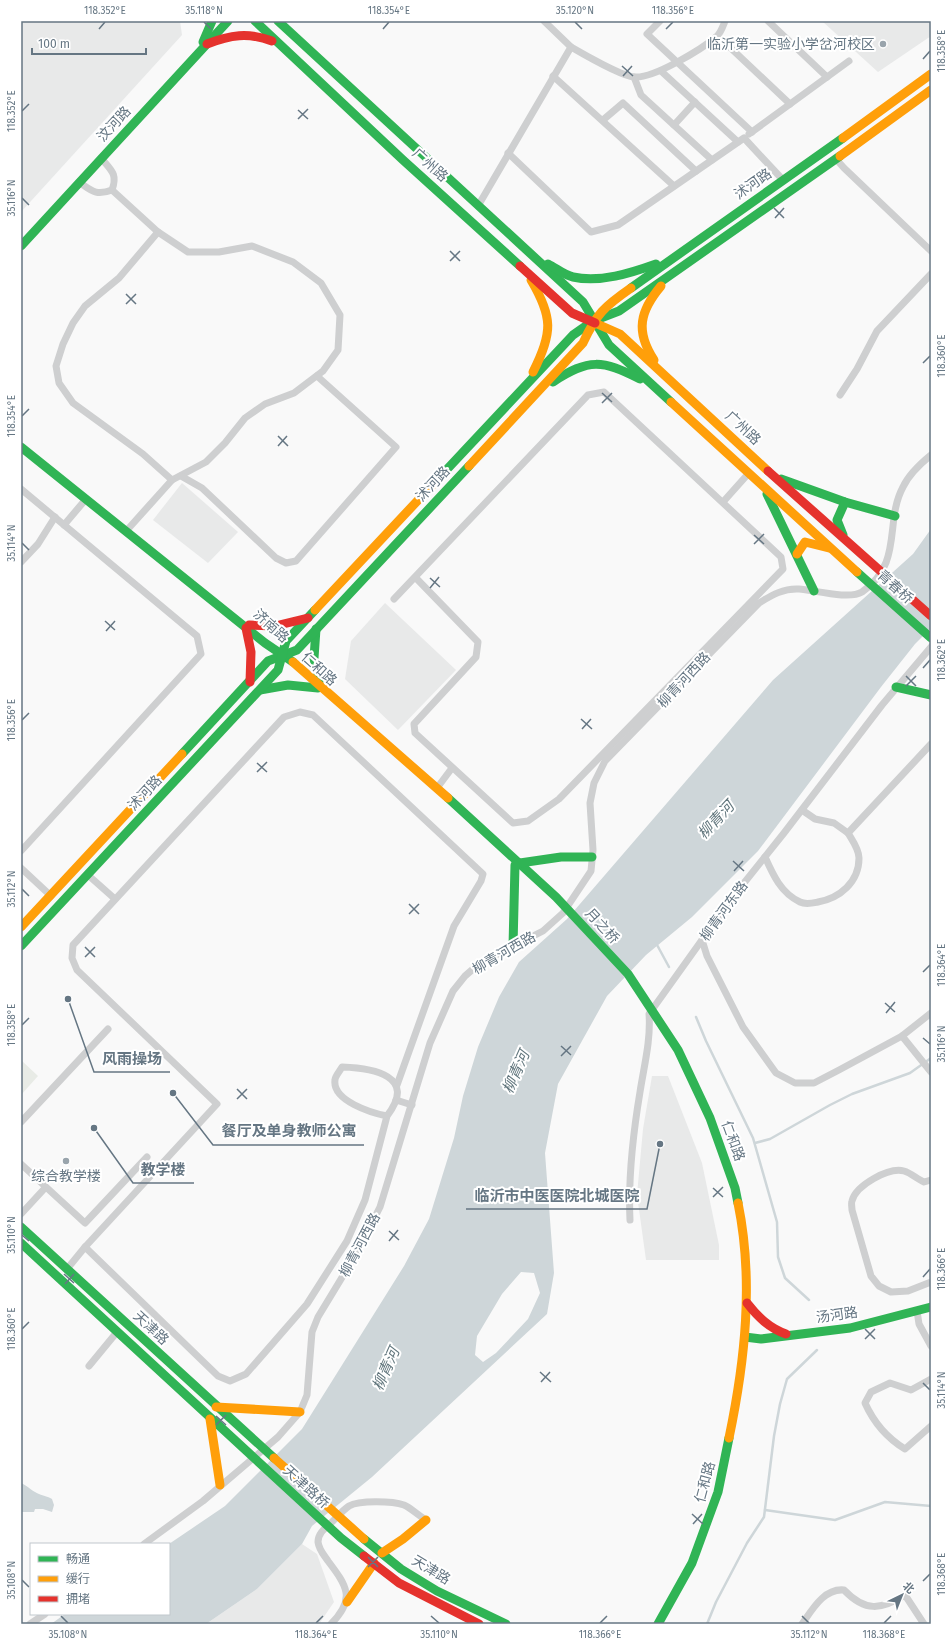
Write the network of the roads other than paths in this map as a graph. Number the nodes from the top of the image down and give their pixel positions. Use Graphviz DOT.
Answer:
graph roads {
  1 [pos="212,21"];
  2 [pos="222,21"];
  3 [pos="228,21"];
  4 [pos="255,21"];
  5 [pos="544,21"];
  6 [pos="660,21"];
  7 [pos="725,21"];
  8 [pos="768,21"];
  9 [pos="282,23"];
  10 [pos="718,36"];
  11 [pos="205,43"];
  12 [pos="279,43"];
  13 [pos="571,47"];
  14 [pos="677,61"];
  15 [pos="849,61"];
  16 [pos="661,71"];
  17 [pos="931,74"];
  18 [pos="553,76"];
  19 [pos="634,77"];
  20 [pos="828,77"];
  21 [pos="931,90"];
  22 [pos="694,102"];
  23 [pos="790,104"];
  24 [pos="603,120"];
  25 [pos="674,125"];
  26 [pos="752,132"];
  27 [pos="741,140"];
  28 [pos="508,153"];
  29 [pos="101,158"];
  30 [pos="836,159"];
  31 [pos="712,160"];
  32 [pos="696,171"];
  33 [pos="783,180"];
  34 [pos="79,182"];
  35 [pos="674,186"];
  36 [pos="112,190"];
  37 [pos="478,206"];
  38 [pos="158,232"];
  39 [pos="21,237"];
  40 [pos="21,246"];
  41 [pos="931,251"];
  42 [pos="533,256"];
  43 [pos="669,259"];
  44 [pos="524,269"];
  45 [pos="672,273"];
  46 [pos="931,274"];
  47 [pos="593,321"];
  48 [pos="317,376"];
  49 [pos="666,377"];
  50 [pos="651,384"];
  51 [pos="523,389"];
  52 [pos="535,395"];
  53 [pos="840,395"];
  54 [pos="21,442"];
  55 [pos="21,446"];
  56 [pos="931,455"];
  57 [pos="748,474"];
  58 [pos="181,476"];
  59 [pos="775,477"];
  60 [pos="172,480"];
  61 [pos="764,488"];
  62 [pos="21,489"];
  63 [pos="86,499"];
  64 [pos="723,502"];
  65 [pos="845,502"];
  66 [pos="895,516"];
  67 [pos="55,517"];
  68 [pos="64,526"];
  69 [pos="128,528"];
  70 [pos="843,538"];
  71 [pos="830,548"];
  72 [pos="797,554"];
  73 [pos="870,561"];
  74 [pos="21,562"];
  75 [pos="858,574"];
  76 [pos="415,577"];
  77 [pos="814,591"];
  78 [pos="394,599"];
  79 [pos="931,616"];
  80 [pos="309,618"];
  81 [pos="248,626"];
  82 [pos="316,628"];
  83 [pos="931,638"];
  84 [pos="931,647"];
  85 [pos="282,655"];
  86 [pos="250,682"];
  87 [pos="319,686"];
  88 [pos="896,687"];
  89 [pos="260,690"];
  90 [pos="931,695"];
  91 [pos="931,744"];
  92 [pos="452,768"];
  93 [pos="437,788"];
  94 [pos="802,810"];
  95 [pos="848,833"];
  96 [pos="21,851"];
  97 [pos="592,856"];
  98 [pos="765,857"];
  99 [pos="517,864"];
  100 [pos="21,868"];
  101 [pos="88,875"];
  102 [pos="50,896"];
  103 [pos="115,899"];
  104 [pos="554,900"];
  105 [pos="21,927"];
  106 [pos="702,940"];
  107 [pos="21,946"];
  108 [pos="513,946"];
  109 [pos="627,976"];
  110 [pos="651,1012"];
  111 [pos="931,1013"];
  112 [pos="108,1029"];
  113 [pos="902,1036"];
  114 [pos="931,1072"];
  115 [pos="397,1085"];
  116 [pos="396,1100"];
  117 [pos="412,1105"];
  118 [pos="387,1116"];
  119 [pos="21,1122"];
  120 [pos="147,1157"];
  121 [pos="21,1164"];
  122 [pos="931,1180"];
  123 [pos="45,1188"];
  124 [pos="21,1214"];
  125 [pos="630,1220"];
  126 [pos="21,1227"];
  127 [pos="21,1243"];
  128 [pos="86,1247"];
  129 [pos="67,1269"];
  130 [pos="931,1282"];
  131 [pos="747,1303"];
  132 [pos="931,1307"];
  133 [pos="917,1311"];
  134 [pos="117,1332"];
  135 [pos="790,1335"];
  136 [pos="745,1337"];
  137 [pos="931,1346"];
  138 [pos="89,1366"];
  139 [pos="931,1379"];
  140 [pos="216,1407"];
  141 [pos="300,1412"];
  142 [pos="210,1419"];
  143 [pos="931,1426"];
  144 [pos="261,1448"];
  145 [pos="252,1457"];
  146 [pos="220,1485"];
  147 [pos="426,1520"];
  148 [pos="349,1527"];
  149 [pos="341,1538"];
  150 [pos="145,1543"];
  151 [pos="382,1553"];
  152 [pos="374,1563"];
  153 [pos="347,1602"];
  154 [pos="44,1615"];
  155 [pos="30,1624"];
  156 [pos="331,1624"];
  157 [pos="479,1624"];
  158 [pos="506,1624"];
  159 [pos="658,1624"];
  160 [pos="662,1624"];
  161 [pos="802,1624"];
  162 [pos="924,1624"];
  1 -- 11 [label="main road"];
  2 -- 11 [label="main road, 汶河路"];
  3 -- 11 [label="main road, 汶河路"];
  4 -- 12 [label="main road, 广州路"];
  5 -- 13 [label="street"];
  6 -- 14 [label="street"];
  7 -- 10 [label="street"];
  8 -- 20 [label="street"];
  9 -- 37 [label="main road, 广州路"];
  10 -- 14 [label="street"];
  10 -- 23 [label="street"];
  11 -- 12 [label="main road"];
  11 -- 29 [label="main road, 汶河路"];
  11 -- 39 [label="main road, 汶河路"];
  12 -- 44 [label="main road, 广州路"];
  13 -- 18 [label="street"];
  13 -- 19 [label="street"];
  14 -- 16 [label="street"];
  14 -- 26 [label="street"];
  15 -- 20 [label="street"];
  16 -- 19 [label="street"];
  16 -- 22 [label="street"];
  17 -- 33 [label="main road, 沭河路"];
  18 -- 24 [label="street"];
  18 -- 28 [label="street"];
  19 -- 25 [label="street"];
  20 -- 23 [label="street"];
  21 -- 30 [label="main road, 沭河路"];
  22 -- 25 [label="street"];
  22 -- 27 [label="street"];
  23 -- 26 [label="street"];
  24 -- 32 [label="street"];
  24 -- 35 [label="street"];
  25 -- 31 [label="street"];
  26 -- 27 [label="street"];
  27 -- 31 [label="street"];
  27 -- 33 [label="street"];
  28 -- 35 [label="street"];
  28 -- 37 [label="street"];
  29 -- 34 [label="main road, 汶河路"];
  29 -- 36 [label="street"];
  30 -- 41 [label="street"];
  30 -- 45 [label="main road, 沭河路"];
  31 -- 32 [label="street"];
  32 -- 35 [label="street"];
  33 -- 43 [label="main road, 沭河路"];
  34 -- 36 [label="street"];
  34 -- 40 [label="main road, 汶河路"];
  36 -- 38 [label="street"];
  37 -- 42 [label="main road, 广州路"];
  38 -- 48 [label="street"];
  38 -- 60 [label="street"];
  42 -- 43 [label="main road"];
  42 -- 47 [label="main road, 广州路"];
  43 -- 47 [label="main road, 沭河路"];
  44 -- 47 [label="main road, 广州路"];
  44 -- 51 [label="main road"];
  45 -- 47 [label="main road, 沭河路"];
  45 -- 49 [label="main road"];
  46 -- 53 [label="street"];
  47 -- 49 [label="main road, 广州路"];
  47 -- 50 [label="main road, 广州路"];
  47 -- 51 [label="main road, 沭河路"];
  47 -- 52 [label="main road, 沭河路"];
  48 -- 58 [label="street"];
  48 -- 58 [label="street"];
  49 -- 59 [label="main road, 广州路"];
  50 -- 52 [label="main road"];
  50 -- 57 [label="main road, 广州路"];
  51 -- 80 [label="main road, 沭河路"];
  52 -- 82 [label="main road, 沭河路"];
  54 -- 69 [label="main road, 济南路"];
  55 -- 63 [label="main road, 济南路"];
  56 -- 66 [label="street, 柳青河西路"];
  57 -- 61 [label="main road, 广州路"];
  57 -- 64 [label="street"];
  58 -- 60 [label="street"];
  59 -- 65 [label="main road"];
  59 -- 70 [label="main road, 广州路"];
  60 -- 69 [label="street"];
  61 -- 71 [label="main road, 广州路"];
  61 -- 72 [label="main road"];
  62 -- 67 [label="street"];
  63 -- 68 [label="street"];
  63 -- 81 [label="main road, 济南路"];
  64 -- 76 [label="street"];
  64 -- 92 [label="street"];
  65 -- 66 [label="main road"];
  65 -- 70 [label="main road"];
  66 -- 77 [label="street, 柳青河西路"];
  67 -- 68 [label="street"];
  67 -- 74 [label="street"];
  68 -- 96 [label="street"];
  69 -- 81 [label="main road, 济南路"];
  70 -- 73 [label="main road, 广州路"];
  71 -- 72 [label="main road"];
  71 -- 75 [label="main road, 广州路"];
  72 -- 77 [label="main road"];
  73 -- 79 [label="main road, 青春桥"];
  75 -- 83 [label="main road, 青春桥"];
  76 -- 78 [label="street"];
  76 -- 92 [label="street"];
  77 -- 97 [label="street, 柳青河西路"];
  80 -- 81 [label="main road"];
  80 -- 85 [label="main road, 沭河路"];
  81 -- 85 [label="main road, 济南路"];
  81 -- 86 [label="main road"];
  82 -- 85 [label="main road, 沭河路"];
  82 -- 87 [label="main road"];
  84 -- 88 [label="street, 柳青河东路"];
  85 -- 86 [label="main road, 沭河路"];
  85 -- 87 [label="main road, 仁和路"];
  85 -- 89 [label="main road, 沭河路"];
  86 -- 102 [label="main road, 沭河路"];
  87 -- 89 [label="main road"];
  87 -- 93 [label="main road, 仁和路"];
  87 -- 99 [label="main road, 仁和路"];
  88 -- 90 [label="main road"];
  88 -- 94 [label="street, 柳青河东路"];
  89 -- 101 [label="main road, 沭河路"];
  91 -- 95 [label="street"];
  92 -- 93 [label="street"];
  93 -- 99 [label="main road, 仁和路"];
  94 -- 95 [label="street"];
  94 -- 98 [label="street, 柳青河东路"];
  95 -- 98 [label="street"];
  97 -- 99 [label="main road"];
  97 -- 108 [label="street, 柳青河西路"];
  98 -- 106 [label="street, 柳青河东路"];
  99 -- 104 [label="main road, 仁和路"];
  99 -- 108 [label="main road"];
  100 -- 102 [label="street"];
  101 -- 103 [label="street"];
  101 -- 107 [label="main road, 沭河路"];
  102 -- 105 [label="main road, 沭河路"];
  103 -- 115 [label="street"];
  103 -- 128 [label="street"];
  104 -- 109 [label="main road, 月之桥"];
  106 -- 110 [label="street, 柳青河东路"];
  106 -- 113 [label="street"];
  108 -- 117 [label="street, 柳青河西路"];
  109 -- 110 [label="main road, 仁和路"];
  110 -- 125 [label="street"];
  110 -- 131 [label="main road, 仁和路"];
  110 -- 136 [label="main road, 仁和路"];
  111 -- 113 [label="street"];
  112 -- 119 [label="street"];
  113 -- 114 [label="street"];
  115 -- 116 [label="street"];
  115 -- 118 [label="street"];
  116 -- 117 [label="street"];
  116 -- 118 [label="street"];
  117 -- 141 [label="street, 柳青河西路"];
  118 -- 128 [label="street"];
  120 -- 123 [label="street"];
  121 -- 123 [label="street"];
  122 -- 130 [label="street"];
  123 -- 124 [label="street"];
  126 -- 129 [label="main road, 天津路"];
  127 -- 134 [label="main road, 天津路"];
  128 -- 129 [label="street"];
  129 -- 140 [label="main road, 天津路"];
  131 -- 135 [label="main road"];
  131 -- 136 [label="main road, 仁和路"];
  132 -- 133 [label="main road, 汤河路"];
  133 -- 135 [label="main road, 汤河路"];
  133 -- 137 [label="street"];
  134 -- 138 [label="street"];
  134 -- 142 [label="main road, 天津路"];
  135 -- 136 [label="main road, 汤河路"];
  136 -- 159 [label="main road, 仁和路"];
  136 -- 160 [label="main road, 仁和路"];
  139 -- 143 [label="street"];
  140 -- 141 [label="main road"];
  140 -- 144 [label="main road, 天津路"];
  141 -- 146 [label="street, 柳青河西路"];
  142 -- 145 [label="main road, 天津路"];
  142 -- 146 [label="main road"];
  144 -- 148 [label="main road, 天津路桥"];
  145 -- 149 [label="main road, 天津路桥"];
  146 -- 150 [label="street, 柳青河西路"];
  147 -- 151 [label="main road"];
  147 -- 153 [label="street"];
  148 -- 151 [label="main road, 天津路"];
  149 -- 152 [label="main road, 天津路"];
  151 -- 158 [label="main road, 天津路"];
  152 -- 153 [label="main road"];
  152 -- 157 [label="main road, 天津路"];
  153 -- 156 [label="street"];
  154 -- 155 [label="street"];
  161 -- 162 [label="street"];
}
